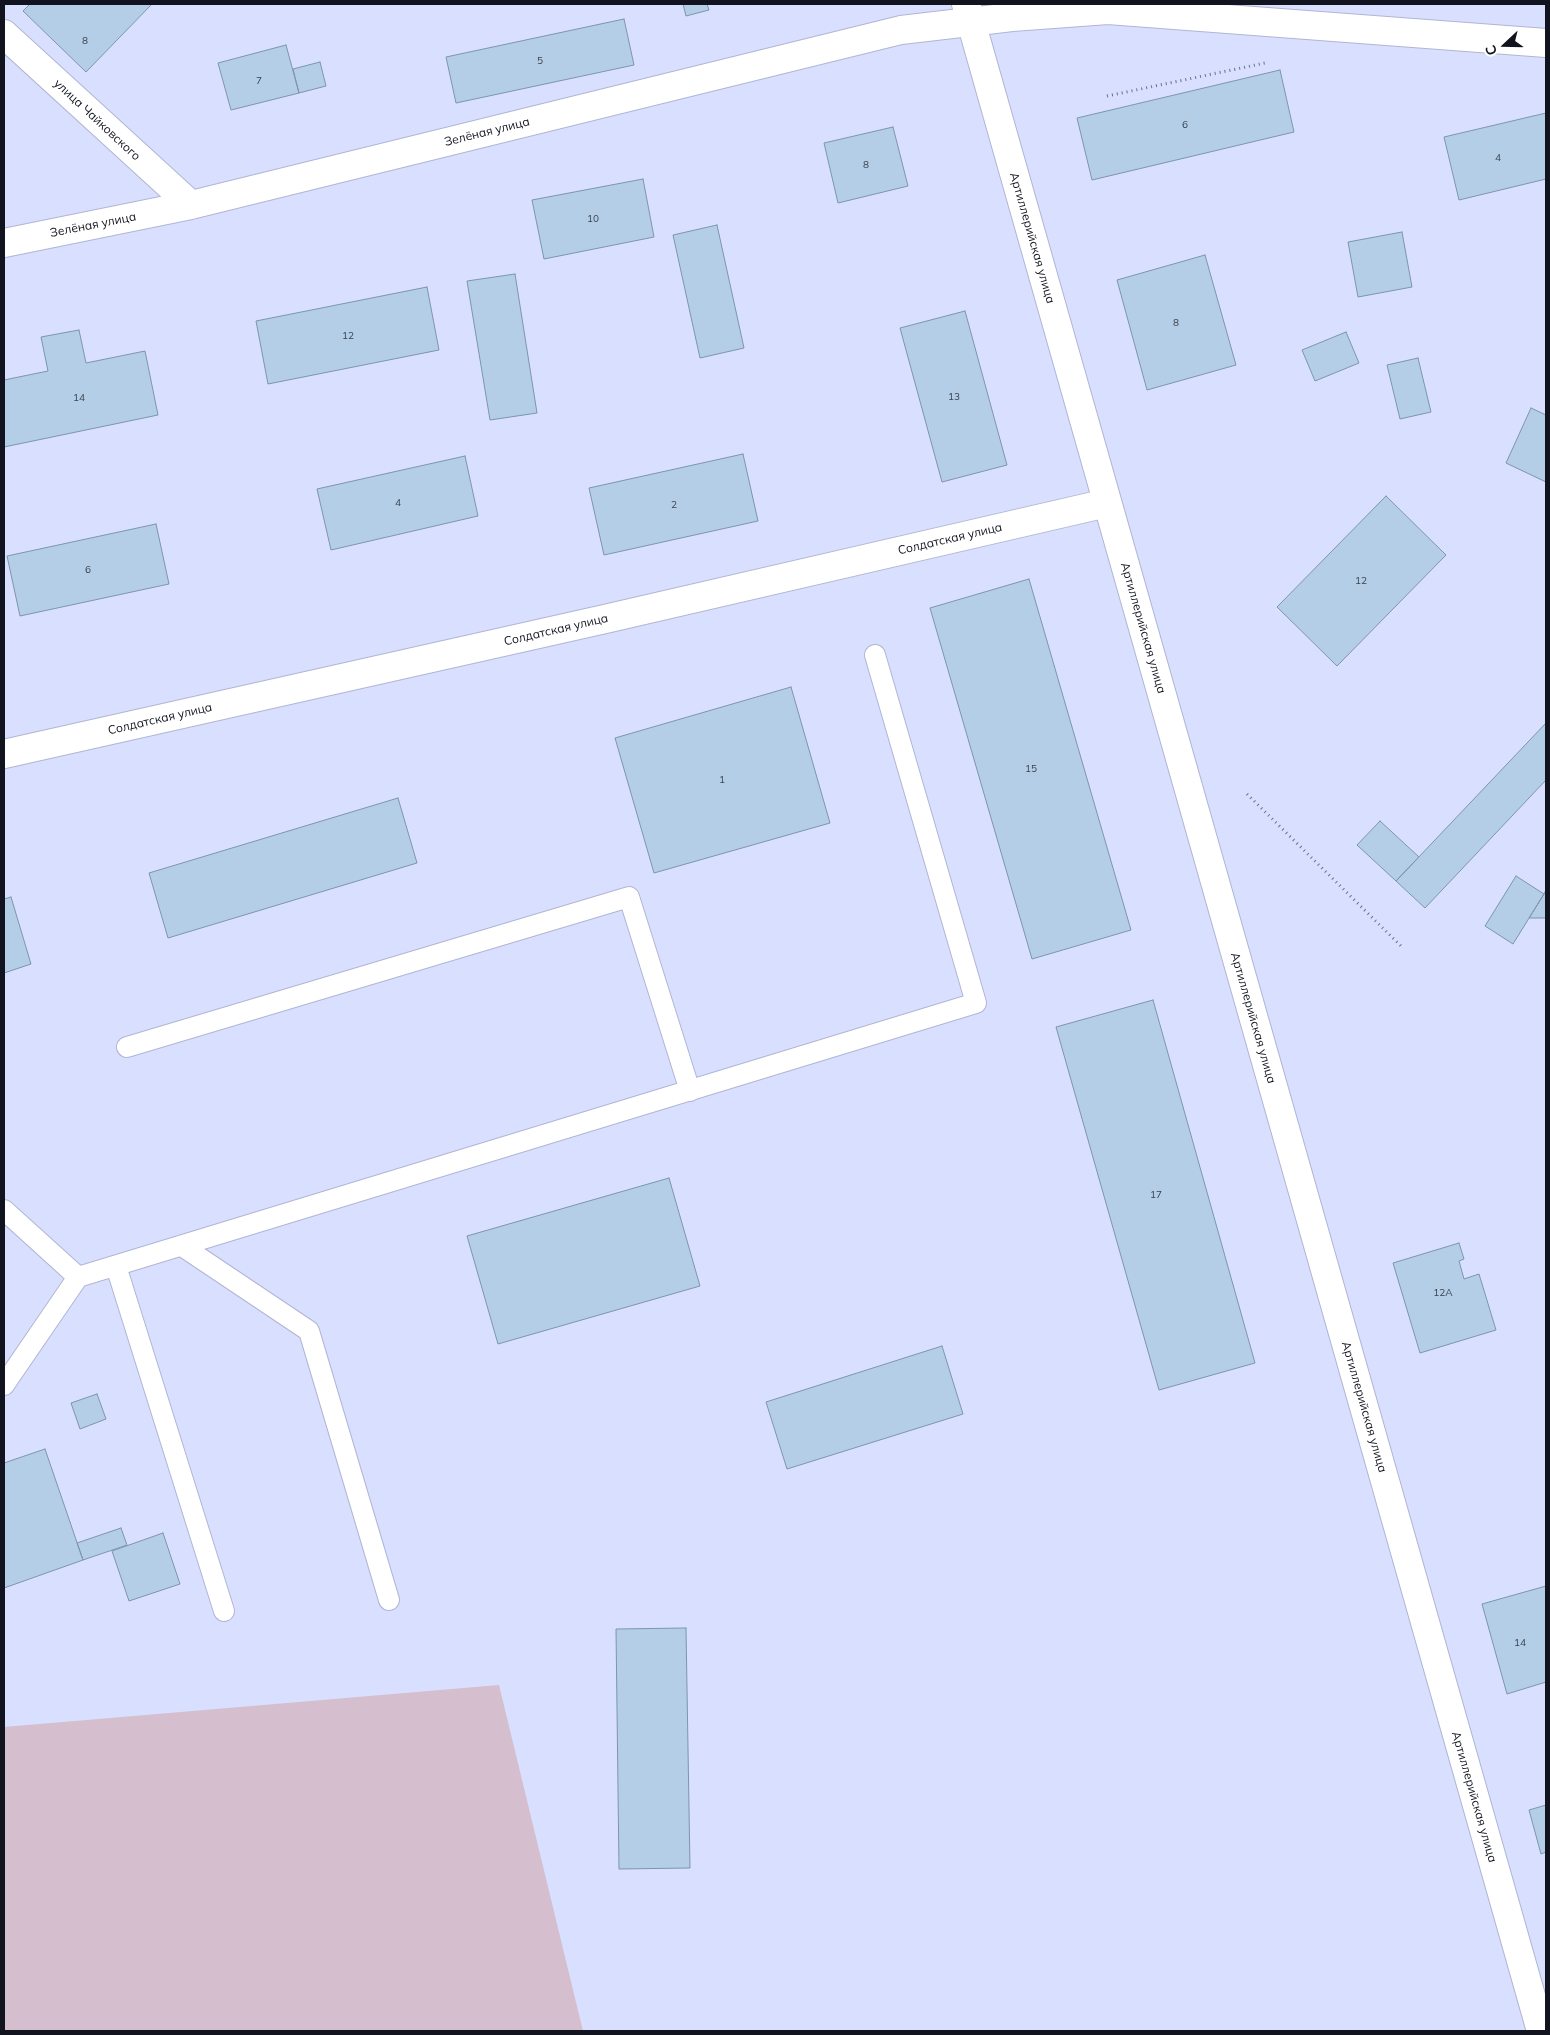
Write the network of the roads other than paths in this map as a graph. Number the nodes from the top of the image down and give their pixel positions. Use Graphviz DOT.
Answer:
graph roads {
  1 [pos="968,13"];
  2 [pos="4,34"];
  3 [pos="1546,43"];
  4 [pos="191,206"];
  5 [pos="4,243"];
  6 [pos="1107,503"];
  7 [pos="875,656"];
  8 [pos="4,754"];
  9 [pos="127,1047"];
  10 [pos="690,1091"];
  11 [pos="4,1210"];
  12 [pos="182,1246"];
  13 [pos="116,1266"];
  14 [pos="78,1277"];
  15 [pos="4,1385"];
  16 [pos="389,1600"];
  17 [pos="224,1611"];
  18 [pos="1542,2031"];
  1 -- 3 [label="street, Зелёная улица"];
  1 -- 4 [label="street, Зелёная улица"];
  1 -- 6 [label="street, Артиллерийская улица"];
  2 -- 4 [label="street, улица Чайковского"];
  4 -- 5 [label="street, Зелёная улица"];
  6 -- 8 [label="street, Солдатская улица"];
  6 -- 18 [label="street, Артиллерийская улица"];
  7 -- 10 [label="lane"];
  9 -- 10 [label="lane"];
  10 -- 12 [label="lane"];
  11 -- 14 [label="lane"];
  12 -- 13 [label="lane"];
  12 -- 16 [label="lane"];
  13 -- 14 [label="lane"];
  13 -- 17 [label="lane"];
  14 -- 15 [label="lane"];
}
